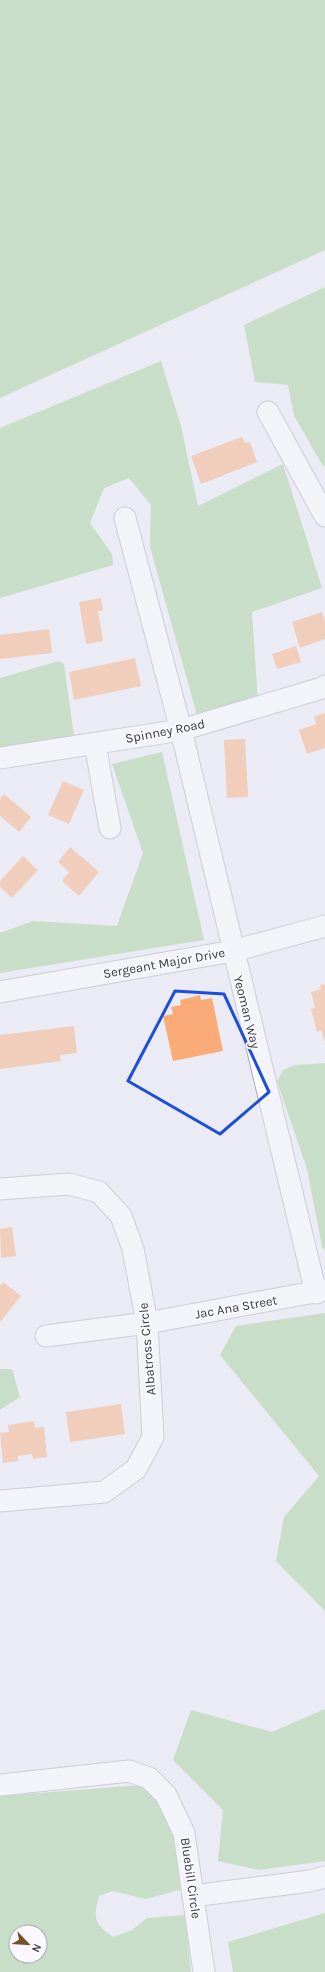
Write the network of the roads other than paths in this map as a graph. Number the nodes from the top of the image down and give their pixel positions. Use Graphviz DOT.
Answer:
graph roads {
  1 [pos="268,412"];
  2 [pos="325,516"];
  3 [pos="125,518"];
  4 [pos="325,686"];
  5 [pos="181,730"];
  6 [pos="95,744"];
  7 [pos="0,758"];
  8 [pos="110,828"];
  9 [pos="325,926"];
  10 [pos="233,951"];
  11 [pos="0,992"];
  12 [pos="0,1189"];
  13 [pos="320,1291"];
  14 [pos="147,1323"];
  15 [pos="46,1336"];
  16 [pos="0,1501"];
  17 [pos="0,1785"];
  18 [pos="325,1877"];
  19 [pos="193,1896"];
  20 [pos="204,1972"];
  1 -- 2 [label="street"];
  3 -- 5 [label="street, Yeoman Way"];
  4 -- 5 [label="street, Spinney Road"];
  5 -- 6 [label="street, Spinney Road"];
  5 -- 10 [label="street, Yeoman Way"];
  6 -- 7 [label="street, Spinney Road"];
  6 -- 8 [label="street"];
  9 -- 10 [label="street, Sergeant Major Drive"];
  10 -- 11 [label="street, Sergeant Major Drive"];
  10 -- 13 [label="street, Yeoman Way"];
  12 -- 14 [label="street, Albatross Circle"];
  13 -- 14 [label="street, Jac Ana Street"];
  14 -- 15 [label="street, Jac Ana Street"];
  14 -- 16 [label="street, Albatross Circle"];
  17 -- 19 [label="street, Bluebill Circle"];
  18 -- 19 [label="street"];
  19 -- 20 [label="street, Bluebill Circle"];
}
